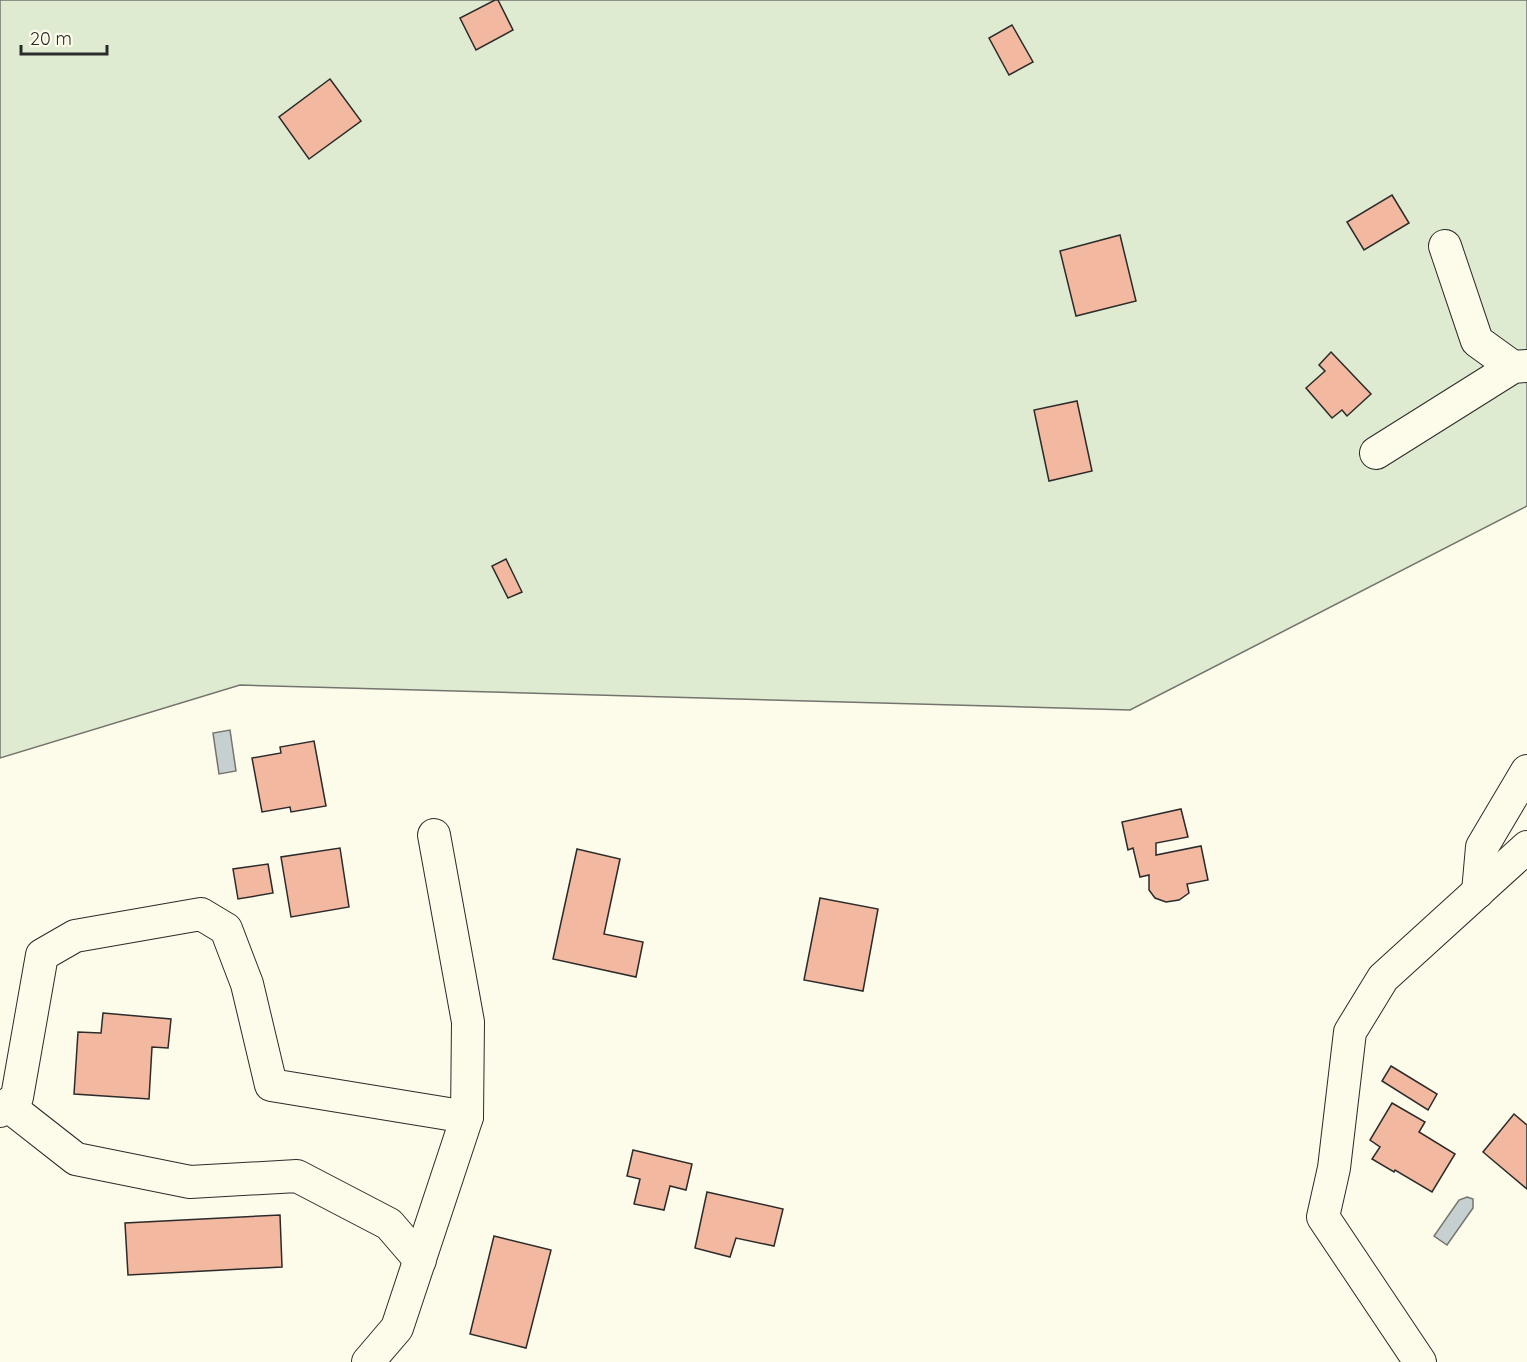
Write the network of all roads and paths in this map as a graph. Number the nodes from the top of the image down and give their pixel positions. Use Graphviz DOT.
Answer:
graph roads {
  1 [pos="1445,246"];
  2 [pos="1520,367"];
  3 [pos="1376,453"];
  4 [pos="1527,771"];
  5 [pos="434,835"];
  6 [pos="1527,847"];
  7 [pos="1478,892"];
  8 [pos="4,1108"];
  9 [pos="467,1117"];
  10 [pos="420,1260"];
  11 [pos="368,1362"];
  12 [pos="1420,1362"];
  1 -- 2 [label="street"];
  2 -- 3 [label="street"];
  4 -- 7 [label="street"];
  5 -- 9 [label="street"];
  6 -- 7 [label="street"];
  7 -- 12 [label="street"];
  8 -- 9 [label="street"];
  8 -- 10 [label="street"];
  9 -- 10 [label="street"];
  10 -- 11 [label="street"];
}
